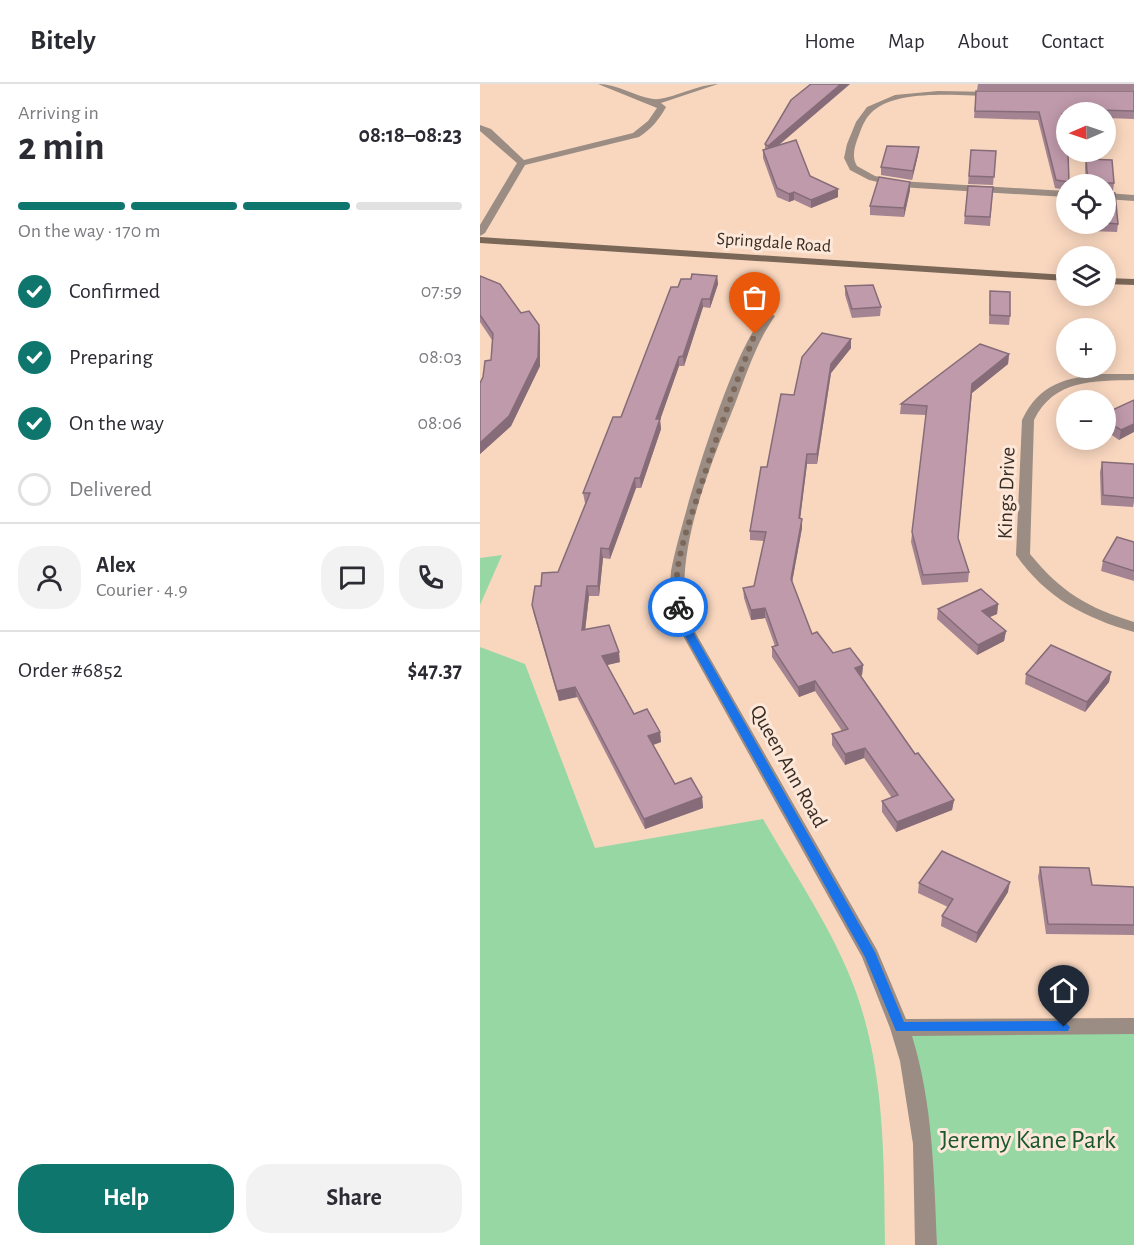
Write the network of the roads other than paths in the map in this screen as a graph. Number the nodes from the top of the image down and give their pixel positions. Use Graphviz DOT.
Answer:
graph roads {
  1 [pos="602,84"];
  2 [pos="714,84"];
  3 [pos="1005,94"];
  4 [pos="655,102"];
  5 [pos="480,128"];
  6 [pos="522,163"];
  7 [pos="1056,193"];
  8 [pos="1116,197"];
  9 [pos="1134,198"];
  10 [pos="480,233"];
  11 [pos="480,240"];
  12 [pos="1056,277"];
  13 [pos="1116,281"];
  14 [pos="1134,282"];
  15 [pos="770,315"];
  16 [pos="1134,377"];
  17 [pos="1134,627"];
  18 [pos="1134,1026"];
  19 [pos="900,1028"];
  20 [pos="926,1245"];
  1 -- 4 [label="street"];
  2 -- 4 [label="street"];
  3 -- 7 [label="street"];
  4 -- 6 [label="street"];
  5 -- 6 [label="street"];
  6 -- 10 [label="street"];
  8 -- 9 [label="street"];
  11 -- 12 [label="main road, Springdale Road"];
  13 -- 14 [label="main road"];
  15 -- 19 [label="street, Queen Ann Road"];
  16 -- 17 [label="street, Kings Drive"];
  18 -- 19 [label="street"];
  19 -- 20 [label="street, Queen Ann Road"];
}
